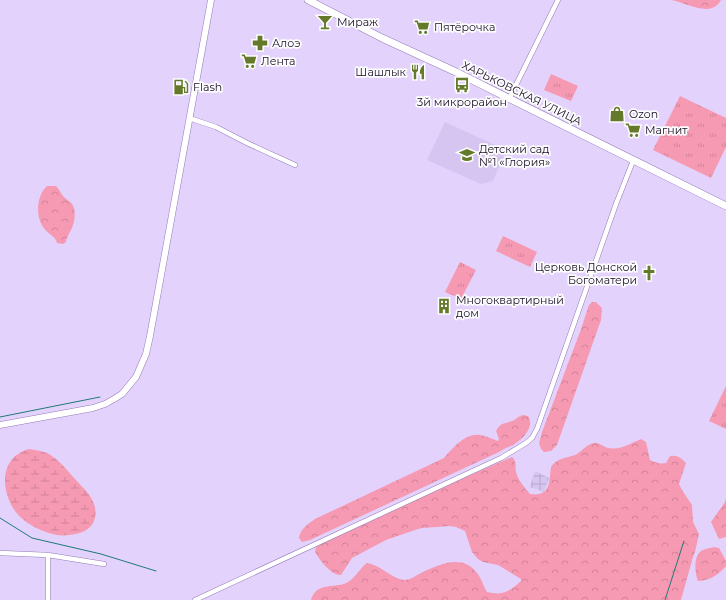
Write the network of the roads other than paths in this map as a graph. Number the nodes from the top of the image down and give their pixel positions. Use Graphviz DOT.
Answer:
graph roads {
  1 [pos="211,0"];
  2 [pos="308,0"];
  3 [pos="558,0"];
  4 [pos="509,100"];
  5 [pos="189,118"];
  6 [pos="633,161"];
  7 [pos="295,165"];
  8 [pos="726,206"];
  9 [pos="0,425"];
  10 [pos="0,553"];
  11 [pos="48,556"];
  12 [pos="104,564"];
  13 [pos="48,600"];
  14 [pos="195,600"];
  1 -- 5 [label="main road"];
  2 -- 4 [label="highway, ХАРЬКОВСКАЯ УЛИЦА"];
  3 -- 4 [label="street"];
  4 -- 6 [label="highway, ХАРЬКОВСКАЯ УЛИЦА"];
  5 -- 7 [label="street"];
  5 -- 9 [label="main road"];
  6 -- 8 [label="highway, ХАРЬКОВСКАЯ УЛИЦА"];
  6 -- 14 [label="street"];
  10 -- 11 [label="street"];
  11 -- 12 [label="street"];
  11 -- 13 [label="street"];
}
